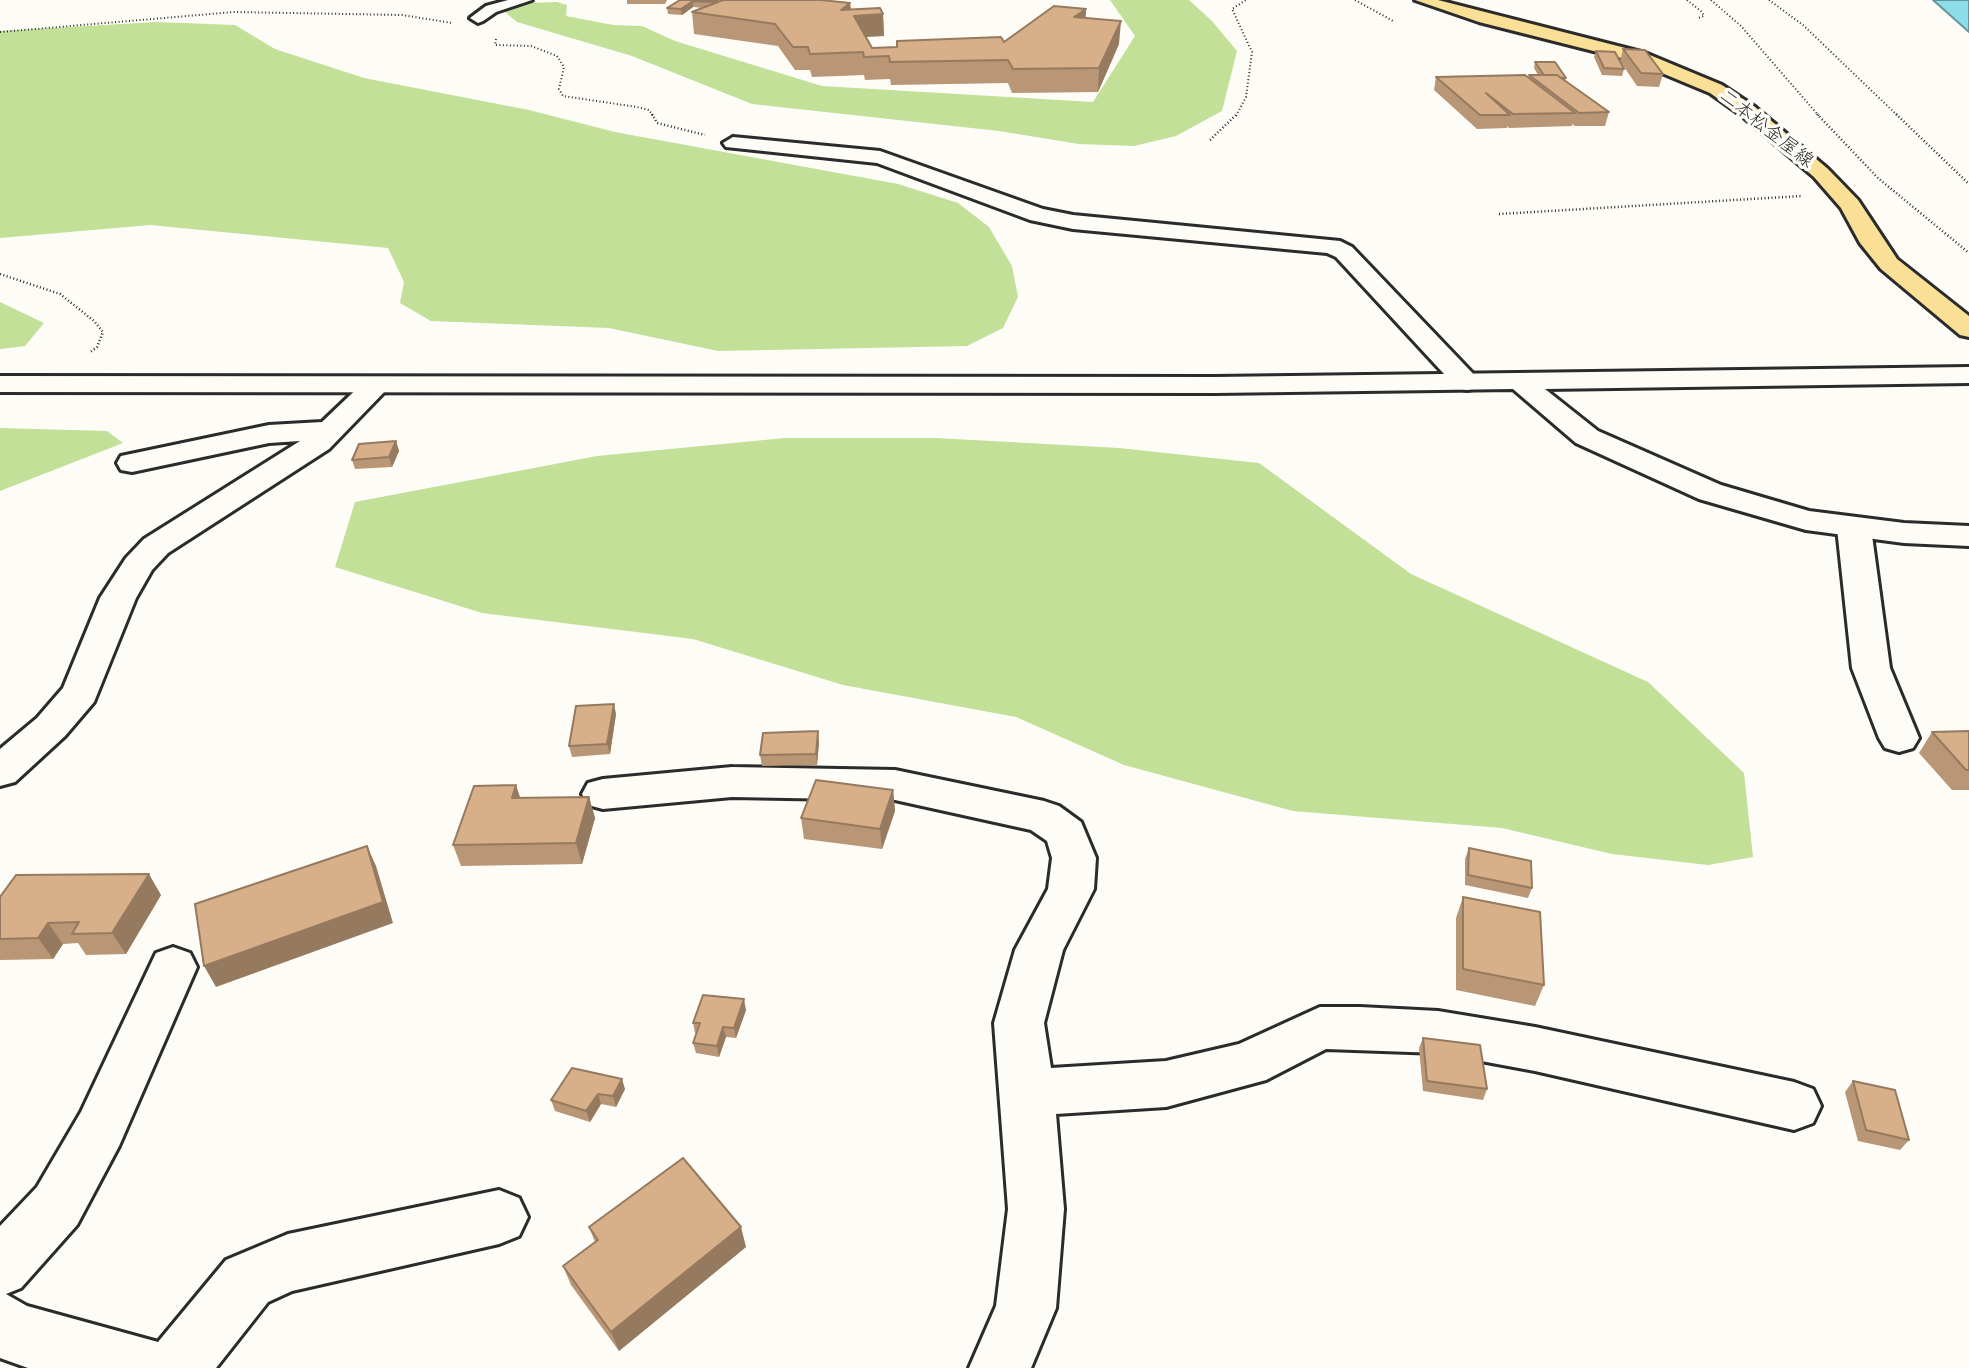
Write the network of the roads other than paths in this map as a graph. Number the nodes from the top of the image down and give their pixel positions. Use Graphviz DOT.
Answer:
graph roads {
  1 [pos="525,0"];
  2 [pos="1422,0"];
  3 [pos="474,20"];
  4 [pos="733,143"];
  5 [pos="1969,329"];
  6 [pos="1969,375"];
  7 [pos="1467,382"];
  8 [pos="0,384"];
  9 [pos="1529,389"];
  10 [pos="1969,394"];
  11 [pos="366,395"];
  12 [pos="0,402"];
  13 [pos="329,431"];
  14 [pos="132,463"];
  15 [pos="1854,528"];
  16 [pos="1969,536"];
  17 [pos="1899,738"];
  18 [pos="0,772"];
  19 [pos="603,794"];
  20 [pos="173,967"];
  21 [pos="1027,1093"];
  22 [pos="1794,1106"];
  23 [pos="499,1217"];
  24 [pos="0,1268"];
  25 [pos="0,1322"];
  26 [pos="145,1368"];
  27 [pos="177,1368"];
  28 [pos="1000,1368"];
  1 -- 3 [label="street"];
  2 -- 5 [label="main road, 二本松金屋線"];
  4 -- 7 [label="street"];
  6 -- 9 [label="street"];
  7 -- 9 [label="street"];
  7 -- 11 [label="street"];
  8 -- 11 [label="street"];
  9 -- 10 [label="street"];
  9 -- 11 [label="street"];
  9 -- 15 [label="street"];
  11 -- 12 [label="street"];
  11 -- 13 [label="street"];
  13 -- 14 [label="street"];
  13 -- 18 [label="street"];
  15 -- 16 [label="street"];
  15 -- 17 [label="street"];
  19 -- 21 [label="street"];
  20 -- 24 [label="street"];
  21 -- 22 [label="street"];
  21 -- 28 [label="street"];
  23 -- 27 [label="street"];
  25 -- 26 [label="street"];
}
